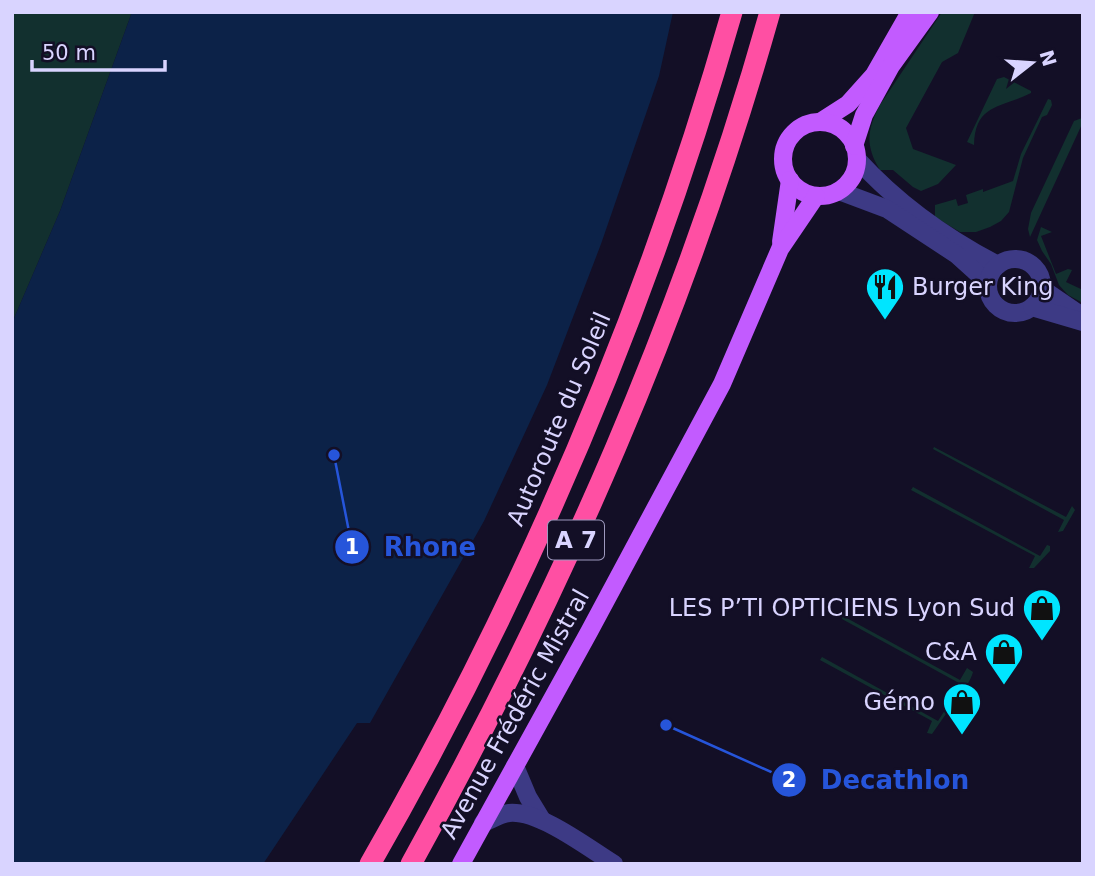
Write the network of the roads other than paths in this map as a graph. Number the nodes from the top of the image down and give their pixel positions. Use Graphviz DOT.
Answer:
graph roads {
  1 [pos="732,12"];
  2 [pos="770,12"];
  3 [pos="910,12"];
  4 [pos="930,12"];
  5 [pos="820,122"];
  6 [pos="856,152"];
  7 [pos="790,180"];
  8 [pos="839,191"];
  9 [pos="816,196"];
  10 [pos="908,214"];
  11 [pos="780,249"];
  12 [pos="998,265"];
  13 [pos="988,283"];
  14 [pos="1041,288"];
  15 [pos="1032,307"];
  16 [pos="1083,319"];
  17 [pos="515,765"];
  18 [pos="542,820"];
  19 [pos="483,823"];
  20 [pos="370,864"];
  21 [pos="411,864"];
  22 [pos="461,864"];
  23 [pos="614,864"];
  1 -- 20 [label="highway, Autoroute du Soleil / A 7"];
  2 -- 21 [label="highway, A 7"];
  3 -- 5 [label="main road"];
  4 -- 6 [label="main road"];
  5 -- 6 [label="main road"];
  5 -- 7 [label="main road"];
  6 -- 8 [label="main road"];
  6 -- 10 [label="street"];
  7 -- 9 [label="main road"];
  7 -- 11 [label="main road, Avenue Frédéric Mistral"];
  8 -- 9 [label="main road"];
  8 -- 10 [label="street"];
  9 -- 11 [label="main road, Avenue Frédéric Mistral"];
  10 -- 12 [label="street"];
  10 -- 13 [label="street"];
  11 -- 17 [label="main road, Avenue Frédéric Mistral"];
  12 -- 13 [label="street"];
  12 -- 14 [label="street"];
  13 -- 15 [label="street"];
  14 -- 15 [label="street"];
  14 -- 16 [label="street"];
  15 -- 16 [label="street"];
  17 -- 18 [label="street"];
  17 -- 19 [label="main road, Avenue Frédéric Mistral"];
  18 -- 19 [label="street"];
  18 -- 23 [label="street"];
  19 -- 22 [label="main road, Avenue Frédéric Mistral"];
}
